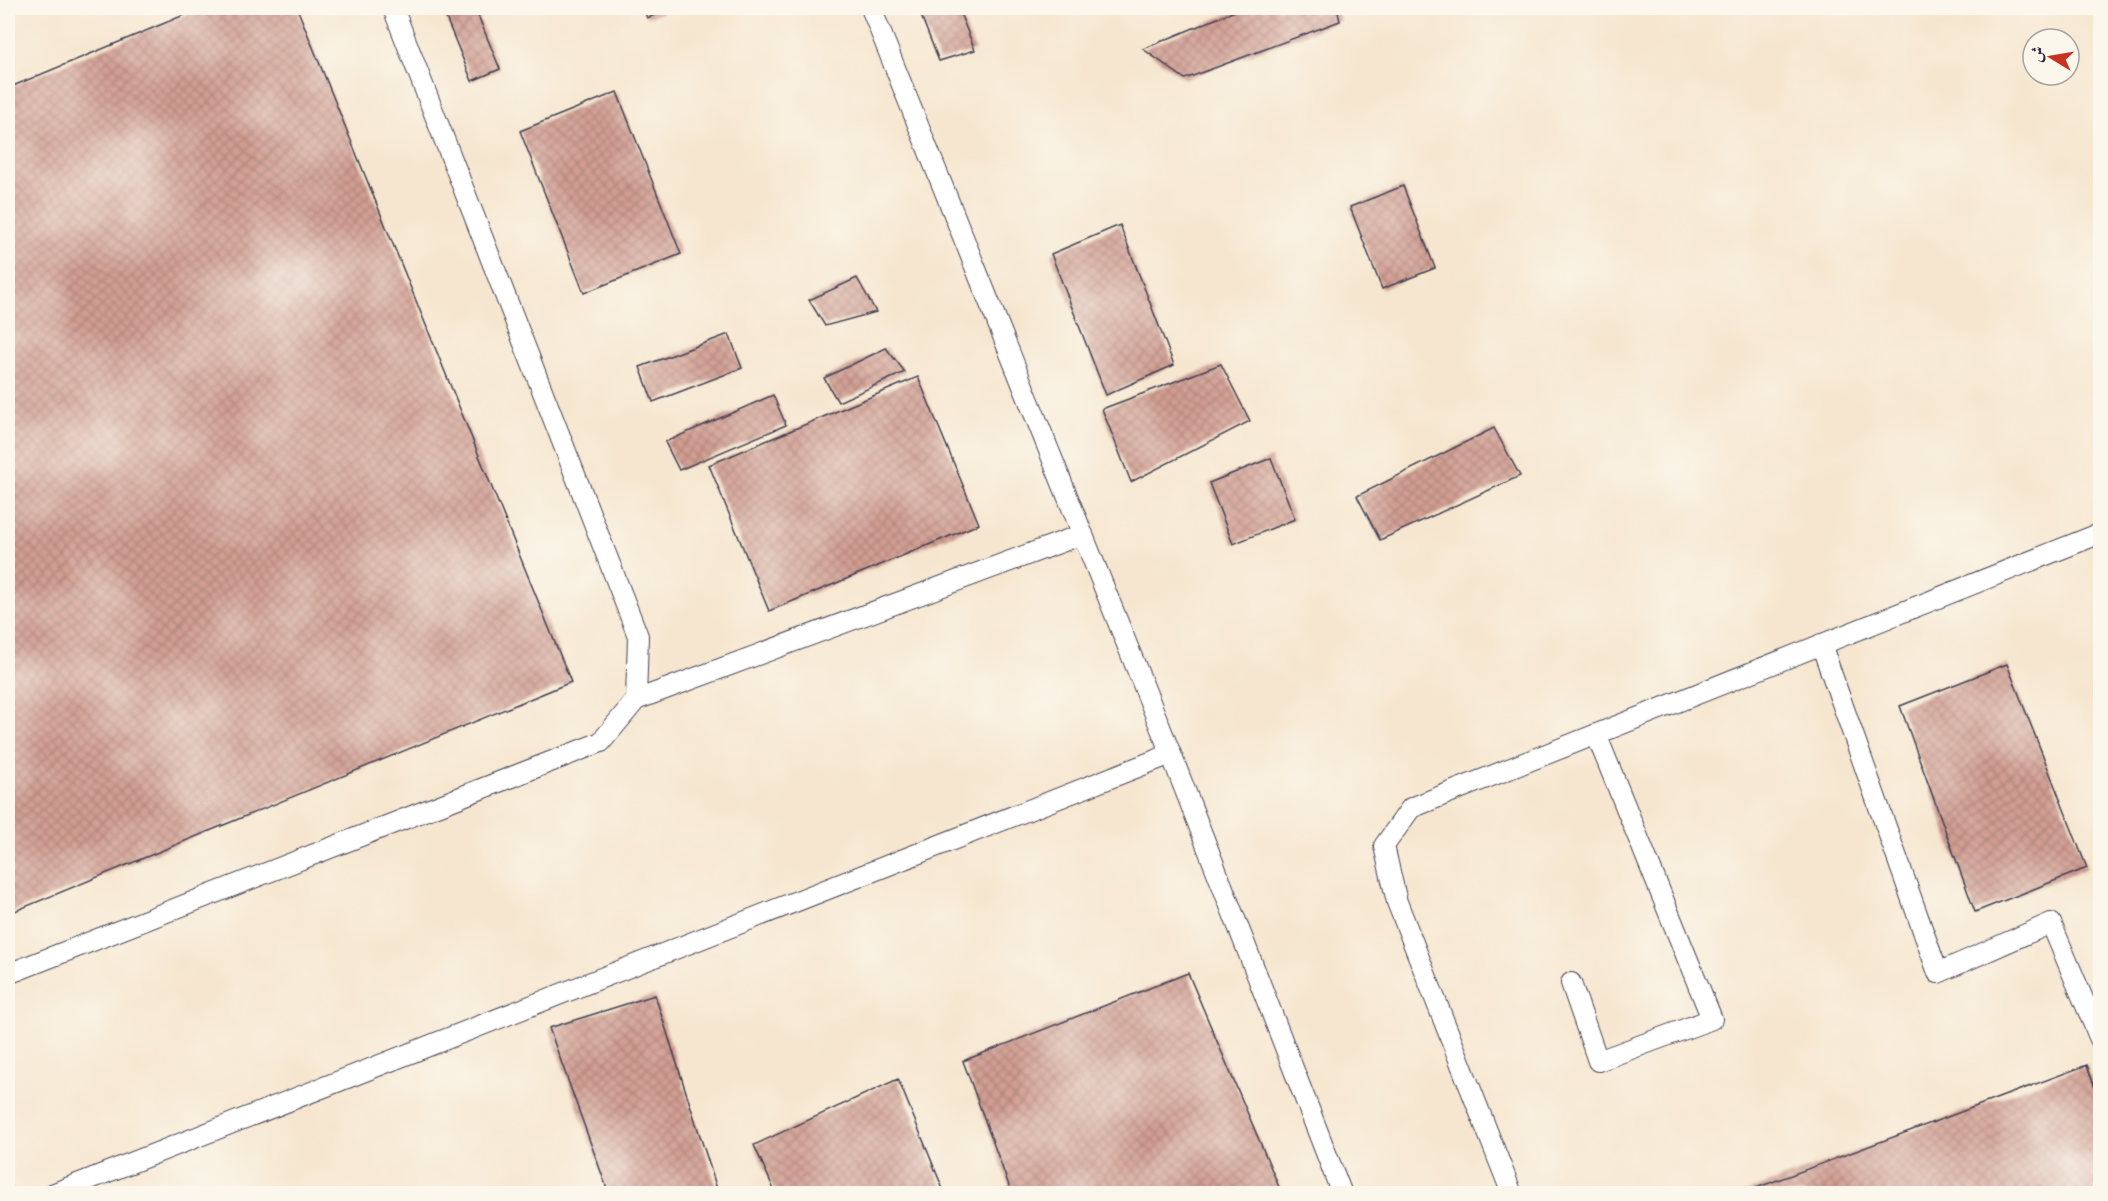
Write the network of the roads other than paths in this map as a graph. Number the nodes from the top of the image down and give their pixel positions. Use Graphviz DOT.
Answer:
graph roads {
  1 [pos="393,8"];
  2 [pos="871,8"];
  3 [pos="1083,534"];
  4 [pos="2099,538"];
  5 [pos="1821,644"];
  6 [pos="636,700"];
  7 [pos="1596,734"];
  8 [pos="1171,754"];
  9 [pos="8,974"];
  10 [pos="1571,983"];
  11 [pos="2100,1039"];
  12 [pos="52,1194"];
  13 [pos="1342,1194"];
  14 [pos="1512,1194"];
  1 -- 6 [label="lane"];
  2 -- 3 [label="lane"];
  3 -- 6 [label="lane"];
  3 -- 8 [label="lane"];
  4 -- 5 [label="lane"];
  5 -- 7 [label="lane"];
  5 -- 11 [label="lane"];
  6 -- 9 [label="lane"];
  7 -- 10 [label="lane"];
  7 -- 14 [label="lane"];
  8 -- 12 [label="lane"];
  8 -- 13 [label="lane"];
}
